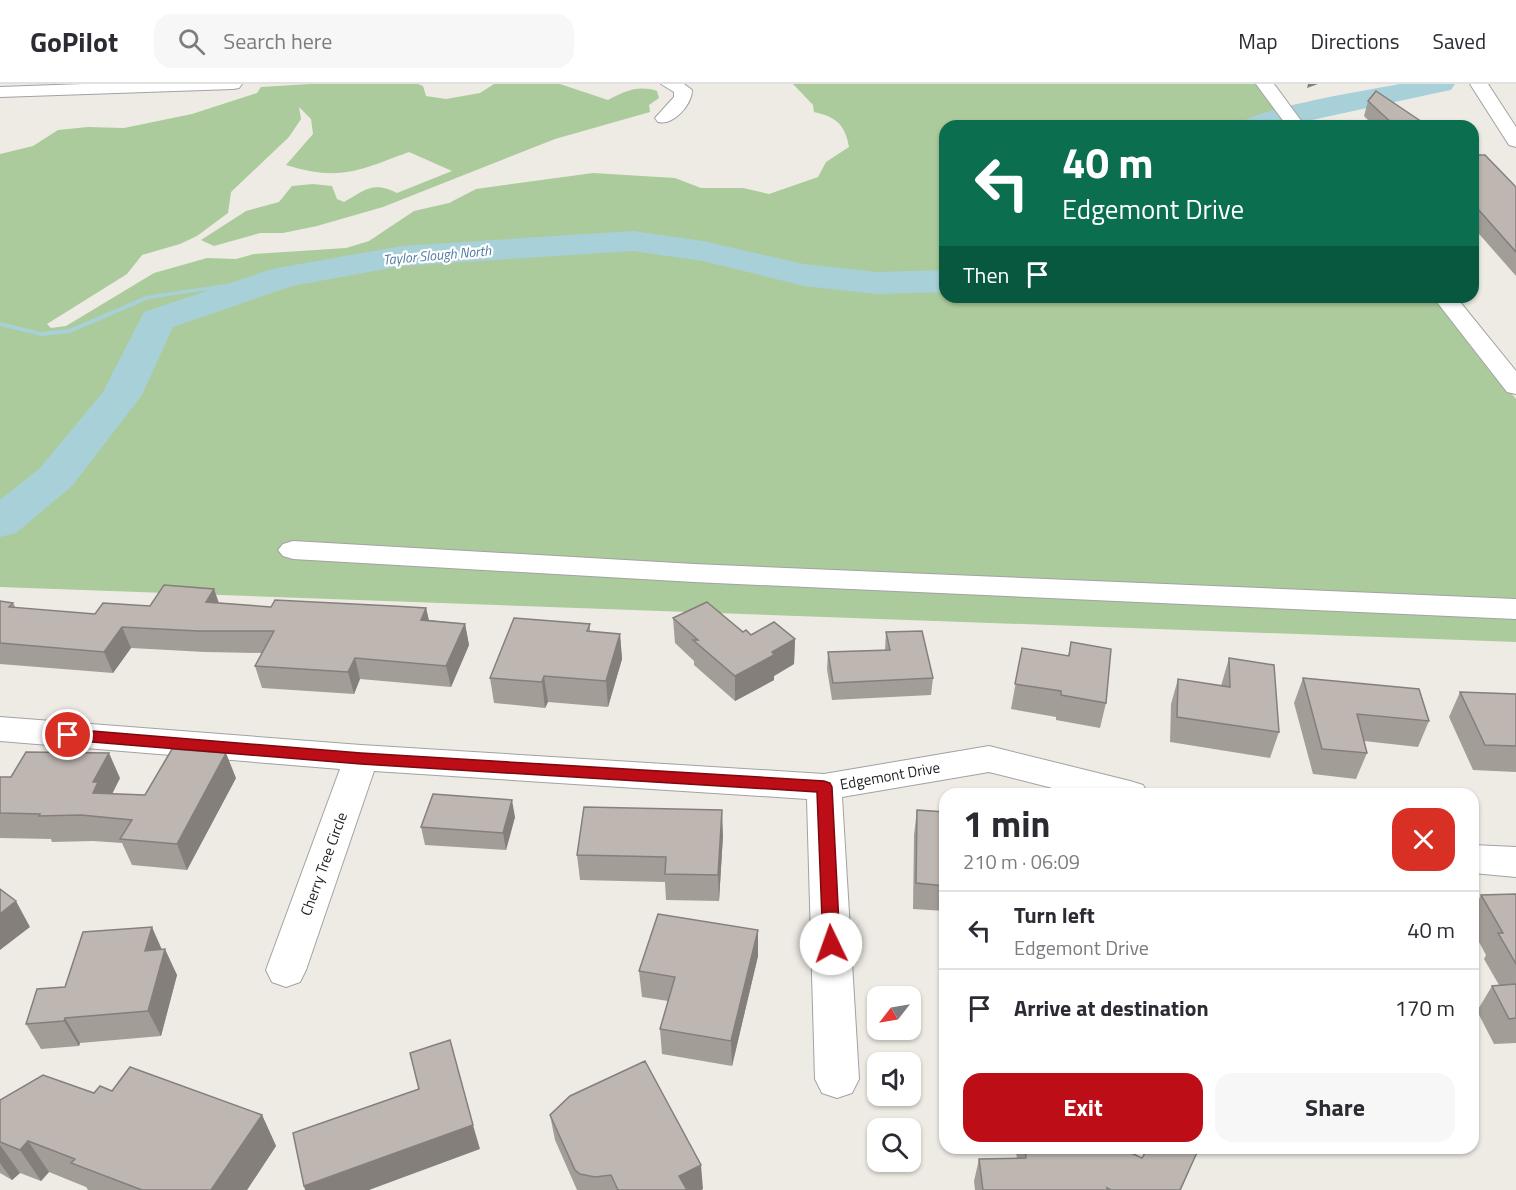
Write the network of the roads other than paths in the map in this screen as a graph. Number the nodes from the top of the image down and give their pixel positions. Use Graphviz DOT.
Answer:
graph roads {
  1 [pos="217,84"];
  2 [pos="233,84"];
  3 [pos="670,84"];
  4 [pos="1265,84"];
  5 [pos="1479,84"];
  6 [pos="0,92"];
  7 [pos="664,118"];
  8 [pos="1292,120"];
  9 [pos="1516,141"];
  10 [pos="1449,303"];
  11 [pos="1516,387"];
  12 [pos="293,550"];
  13 [pos="1516,609"];
  14 [pos="0,729"];
  15 [pos="361,758"];
  16 [pos="824,787"];
  17 [pos="1106,788"];
  18 [pos="1479,859"];
  19 [pos="1516,862"];
  20 [pos="286,970"];
  21 [pos="837,1079"];
  1 -- 2 [label="street"];
  1 -- 6 [label="street"];
  3 -- 7 [label="street"];
  4 -- 8 [label="street"];
  5 -- 9 [label="street"];
  10 -- 11 [label="street"];
  12 -- 13 [label="street"];
  14 -- 15 [label="street, Edgemont Drive"];
  15 -- 16 [label="street, Edgemont Drive"];
  15 -- 20 [label="street, Cherry Tree Circle"];
  16 -- 17 [label="street, Edgemont Drive"];
  16 -- 21 [label="street"];
  18 -- 19 [label="street"];
}
